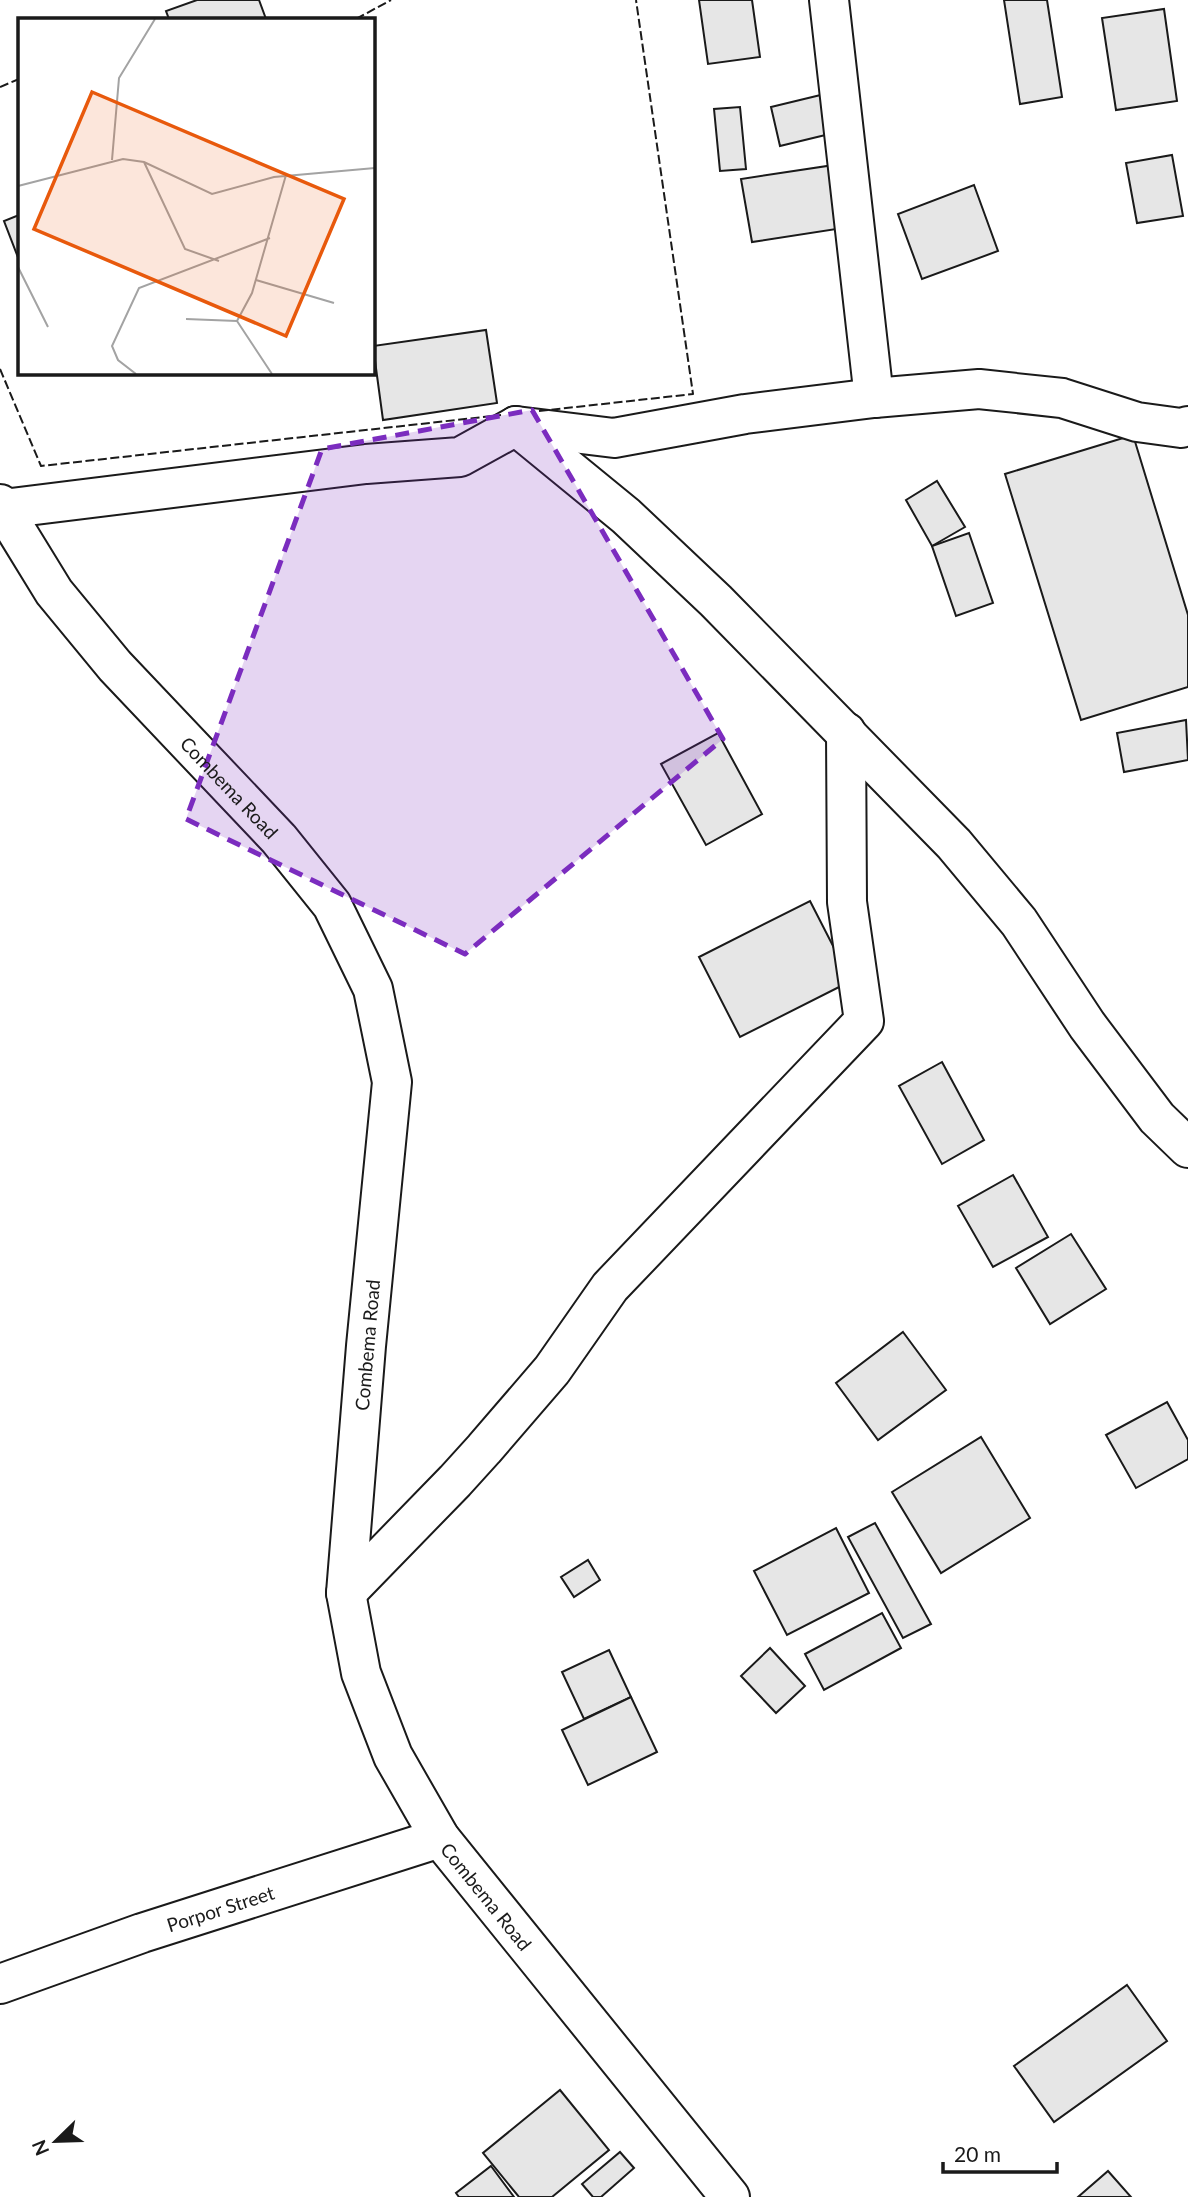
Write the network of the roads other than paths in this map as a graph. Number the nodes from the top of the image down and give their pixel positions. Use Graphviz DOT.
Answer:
graph roads {
  1 [pos="829,0"];
  2 [pos="874,398"];
  3 [pos="516,426"];
  4 [pos="1188,426"];
  5 [pos="1,506"];
  6 [pos="846,733"];
  7 [pos="1188,1148"];
  8 [pos="346,1593"];
  9 [pos="440,1838"];
  10 [pos="0,1984"];
  11 [pos="730,2197"];
  1 -- 2 [label="street"];
  2 -- 3 [label="street"];
  2 -- 4 [label="street"];
  3 -- 5 [label="street"];
  3 -- 6 [label="street"];
  5 -- 8 [label="street, Combema Road"];
  6 -- 7 [label="street"];
  6 -- 8 [label="street"];
  8 -- 9 [label="street, Combema Road"];
  9 -- 10 [label="street, Porpor Street"];
  9 -- 11 [label="street, Combema Road"];
}
